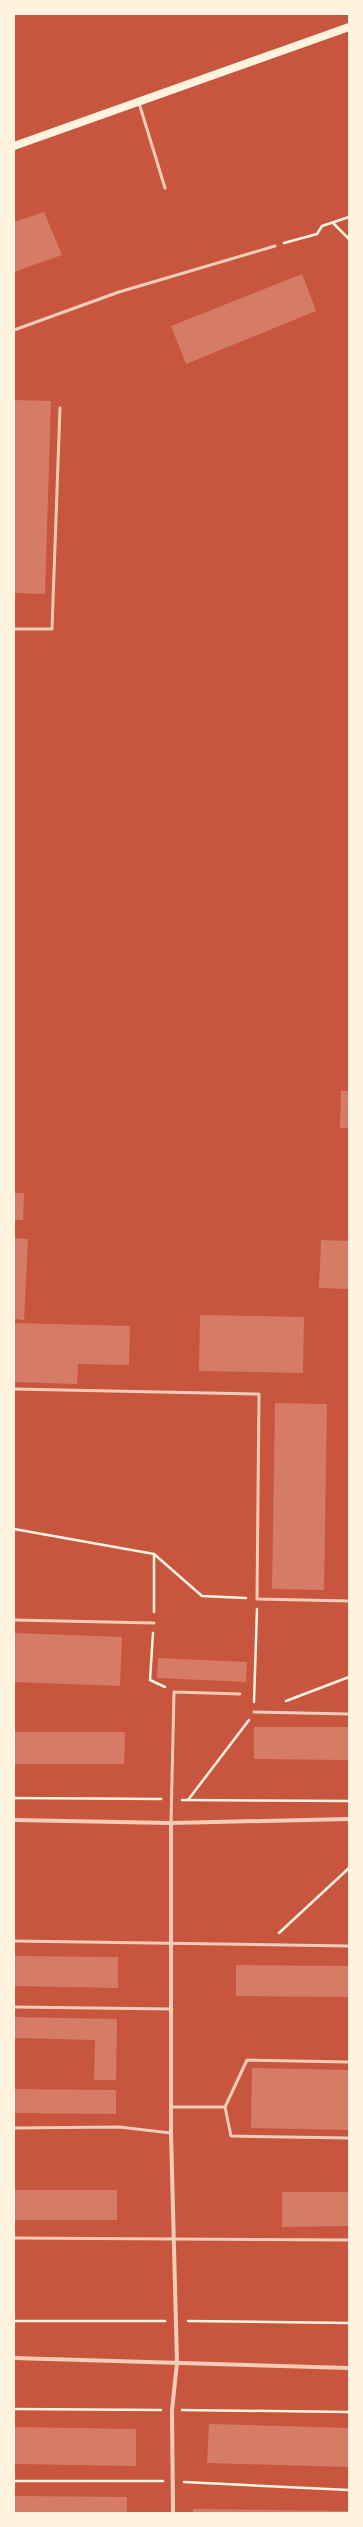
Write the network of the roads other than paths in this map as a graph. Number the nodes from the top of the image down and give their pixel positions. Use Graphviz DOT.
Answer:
graph roads {
  1 [pos="349,27"];
  2 [pos="139,102"];
  3 [pos="14,146"];
  4 [pos="165,188"];
  5 [pos="276,246"];
  6 [pos="14,330"];
  7 [pos="60,408"];
  8 [pos="14,629"];
  9 [pos="14,1390"];
  10 [pos="349,1601"];
  11 [pos="14,1620"];
  12 [pos="154,1623"];
  13 [pos="240,1694"];
  14 [pos="254,1712"];
  15 [pos="349,1714"];
  16 [pos="14,1820"];
  17 [pos="349,1820"];
  18 [pos="171,1823"];
  19 [pos="14,1941"];
  20 [pos="171,1943"];
  21 [pos="349,1946"];
  22 [pos="14,2007"];
  23 [pos="172,2009"];
  24 [pos="349,2062"];
  25 [pos="171,2107"];
  26 [pos="225,2107"];
  27 [pos="14,2128"];
  28 [pos="171,2133"];
  29 [pos="349,2138"];
  30 [pos="14,2238"];
  31 [pos="173,2239"];
  32 [pos="349,2240"];
  33 [pos="14,2358"];
  34 [pos="177,2363"];
  35 [pos="349,2368"];
  36 [pos="173,2513"];
  1 -- 2 [label="main road"];
  2 -- 3 [label="main road"];
  2 -- 4 [label="lane"];
  5 -- 6 [label="lane"];
  7 -- 8 [label="lane"];
  9 -- 10 [label="lane"];
  11 -- 12 [label="lane"];
  13 -- 18 [label="lane"];
  14 -- 15 [label="lane"];
  16 -- 18 [label="street"];
  17 -- 18 [label="street"];
  18 -- 20 [label="street"];
  19 -- 20 [label="lane"];
  20 -- 21 [label="lane"];
  20 -- 23 [label="street"];
  22 -- 23 [label="lane"];
  23 -- 25 [label="street"];
  24 -- 26 [label="lane"];
  25 -- 26 [label="lane"];
  25 -- 28 [label="street"];
  26 -- 29 [label="lane"];
  27 -- 28 [label="lane"];
  28 -- 31 [label="street"];
  30 -- 31 [label="lane"];
  31 -- 32 [label="lane"];
  31 -- 34 [label="street"];
  33 -- 34 [label="street"];
  34 -- 35 [label="street"];
  34 -- 36 [label="street"];
}
